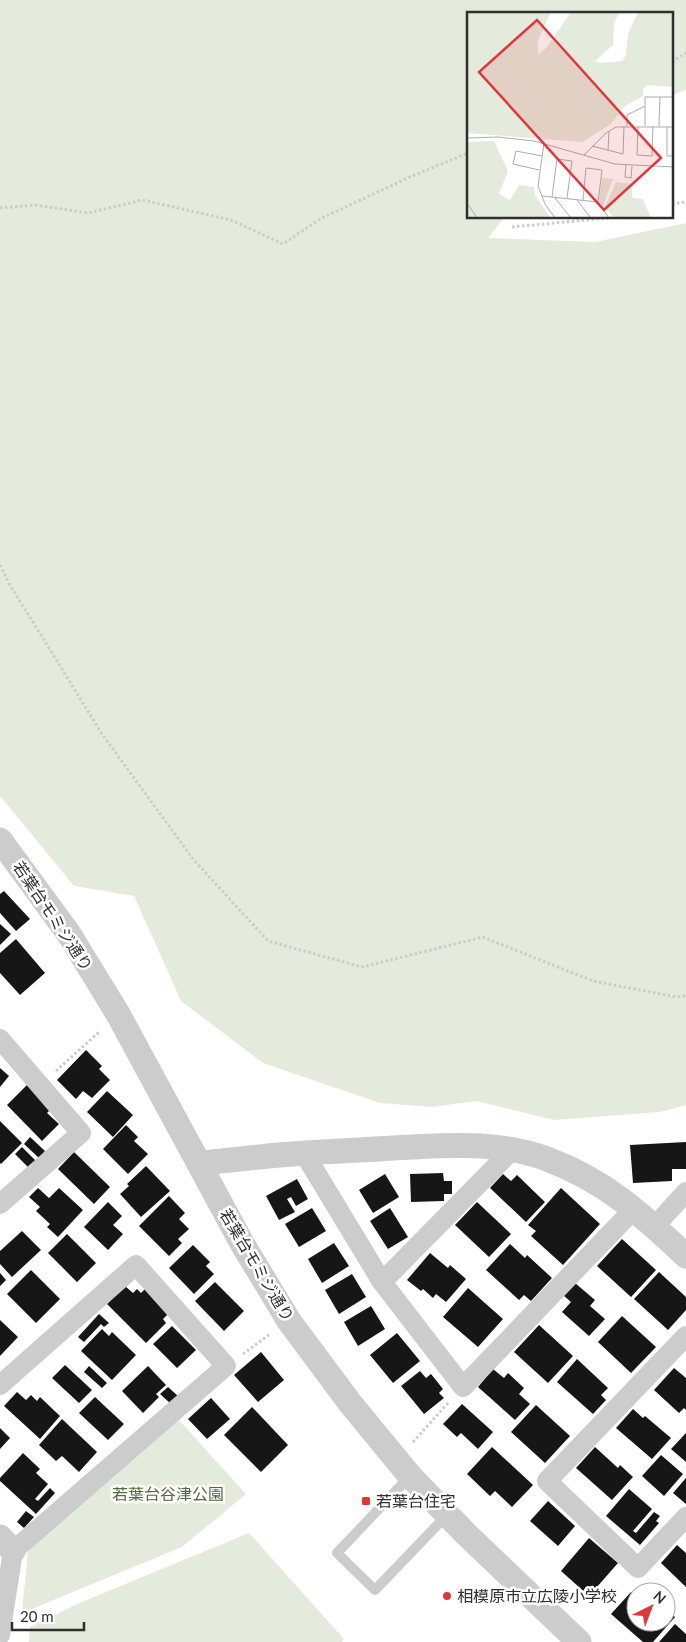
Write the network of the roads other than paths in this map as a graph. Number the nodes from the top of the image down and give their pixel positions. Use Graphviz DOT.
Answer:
graph roads {
  1 [pos="3,851"];
  2 [pos="0,1039"];
  3 [pos="512,1150"];
  4 [pos="304,1153"];
  5 [pos="200,1163"];
  6 [pos="686,1192"];
  7 [pos="0,1204"];
  8 [pos="635,1208"];
  9 [pos="655,1226"];
  10 [pos="686,1256"];
  11 [pos="382,1282"];
  12 [pos="686,1336"];
  13 [pos="0,1385"];
  14 [pos="403,1467"];
  15 [pos="447,1515"];
  16 [pos="686,1517"];
  17 [pos="6,1544"];
  18 [pos="0,1635"];
  19 [pos="579,1642"];
  1 -- 5 [label="street, 若葉台モミジ通り"];
  2 -- 7 [label="street"];
  3 -- 4 [label="street"];
  3 -- 8 [label="street"];
  3 -- 11 [label="street"];
  4 -- 5 [label="street"];
  4 -- 11 [label="street"];
  5 -- 14 [label="street, 若葉台モミジ通り"];
  6 -- 9 [label="street"];
  8 -- 9 [label="street"];
  8 -- 11 [label="street"];
  9 -- 10 [label="street"];
  12 -- 16 [label="street"];
  13 -- 17 [label="street"];
  14 -- 15 [label="street, 若葉台モミジ通り"];
  14 -- 15 [label="lane"];
  15 -- 19 [label="street, 若葉台モミジ通り"];
  17 -- 18 [label="street"];
}
